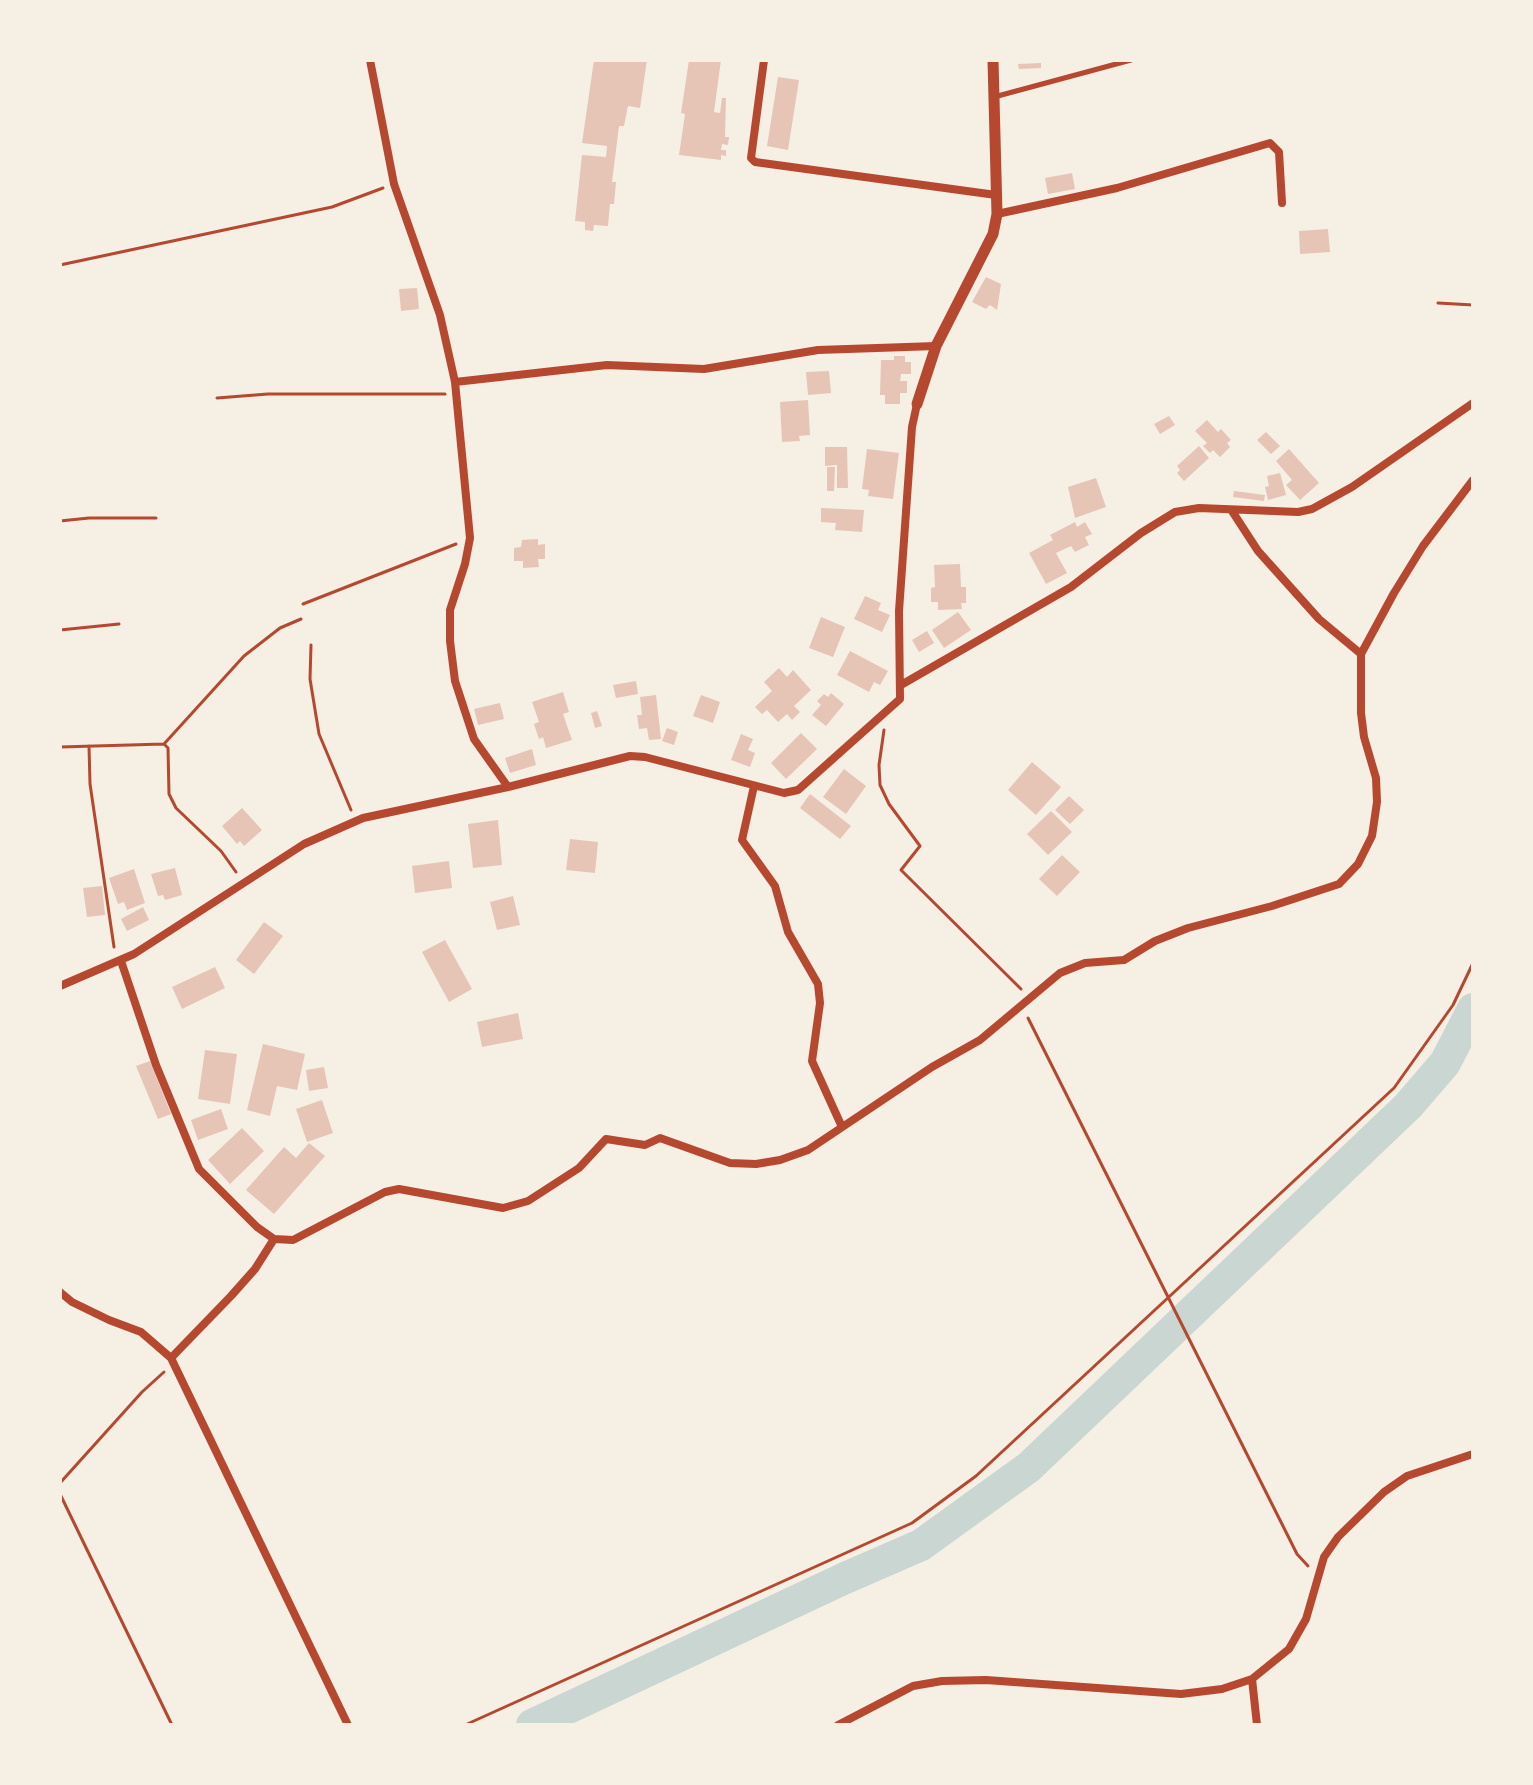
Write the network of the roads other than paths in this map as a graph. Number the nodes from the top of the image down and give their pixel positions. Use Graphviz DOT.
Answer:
graph roads {
  1 [pos="370,60"];
  2 [pos="764,60"];
  3 [pos="993,60"];
  4 [pos="1131,60"];
  5 [pos="994,97"];
  6 [pos="996,195"];
  7 [pos="1282,203"];
  8 [pos="997,214"];
  9 [pos="936,346"];
  10 [pos="455,382"];
  11 [pos="1473,403"];
  12 [pos="917,404"];
  13 [pos="1473,480"];
  14 [pos="1232,511"];
  15 [pos="1361,654"];
  16 [pos="901,685"];
  17 [pos="754,786"];
  18 [pos="508,787"];
  19 [pos="118,962"];
  20 [pos="60,986"];
  21 [pos="842,1127"];
  22 [pos="274,1239"];
  23 [pos="60,1292"];
  24 [pos="173,1362"];
  25 [pos="1473,1454"];
  26 [pos="1252,1679"];
  27 [pos="348,1725"];
  28 [pos="838,1725"];
  29 [pos="1257,1725"];
  1 -- 10 [label="street"];
  2 -- 6 [label="street"];
  3 -- 5 [label="street"];
  4 -- 5 [label="lane"];
  5 -- 6 [label="street"];
  6 -- 8 [label="street"];
  7 -- 8 [label="street"];
  8 -- 9 [label="street"];
  9 -- 10 [label="street"];
  9 -- 12 [label="street"];
  10 -- 18 [label="street"];
  11 -- 14 [label="street"];
  12 -- 16 [label="street"];
  13 -- 15 [label="street"];
  14 -- 15 [label="street"];
  14 -- 16 [label="street"];
  15 -- 21 [label="street"];
  16 -- 17 [label="street"];
  17 -- 18 [label="street"];
  17 -- 21 [label="street"];
  18 -- 19 [label="street"];
  19 -- 20 [label="street"];
  19 -- 22 [label="street"];
  21 -- 22 [label="street"];
  22 -- 24 [label="street"];
  23 -- 24 [label="street"];
  24 -- 27 [label="street"];
  25 -- 26 [label="street"];
  26 -- 28 [label="street"];
  26 -- 29 [label="street"];
}
